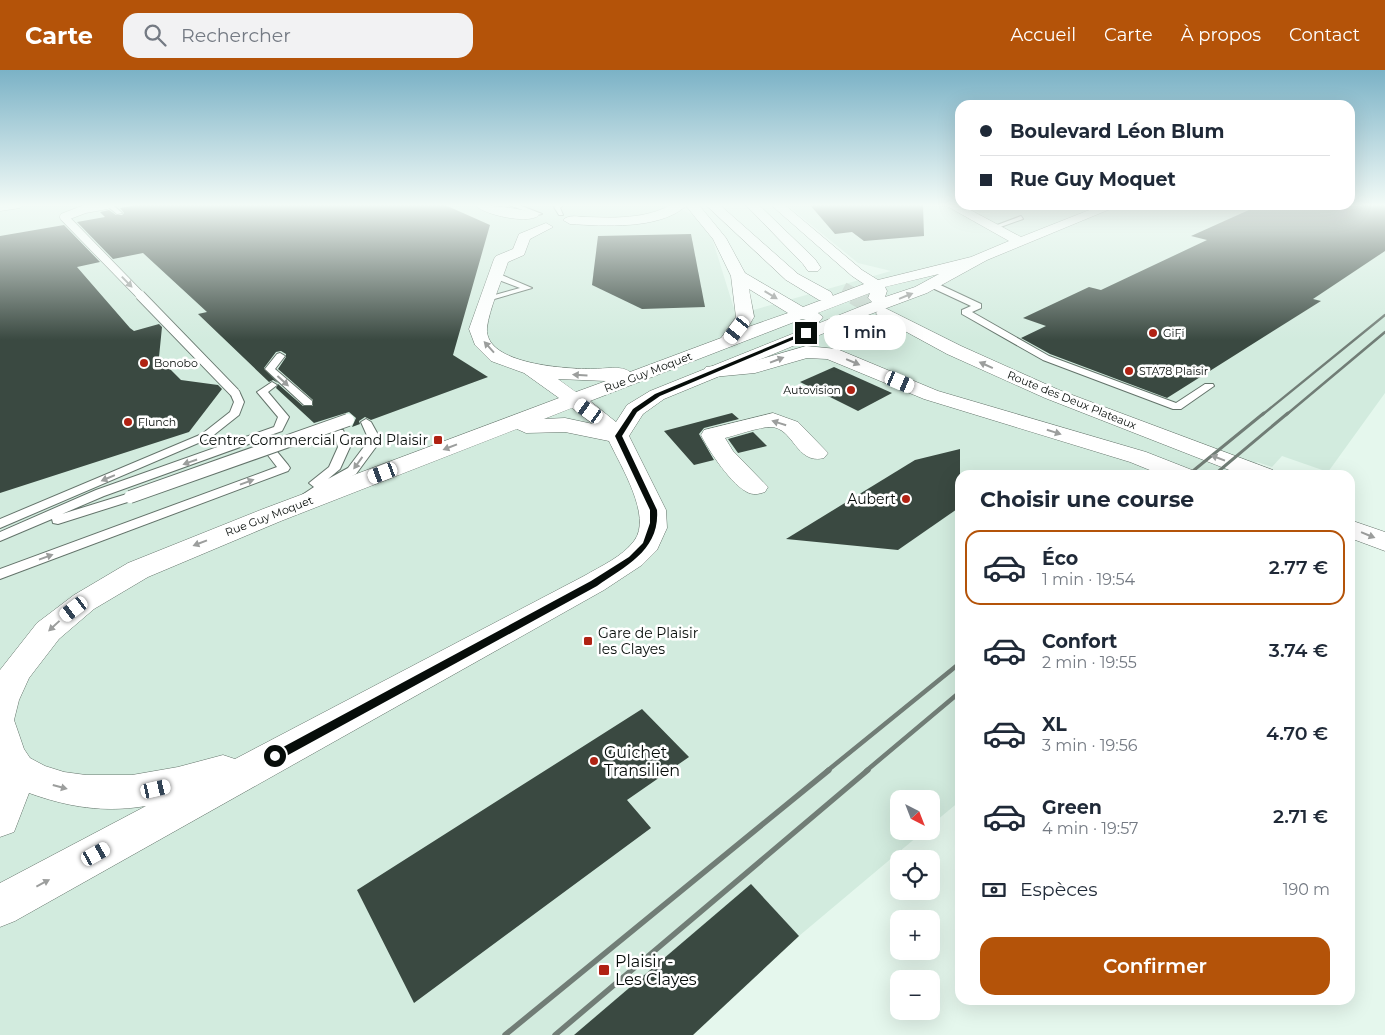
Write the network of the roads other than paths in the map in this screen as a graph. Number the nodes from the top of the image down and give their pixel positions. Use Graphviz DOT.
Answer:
graph roads {
  1 [pos="96,250"];
  2 [pos="520,250"];
  3 [pos="725,250"];
  4 [pos="762,250"];
  5 [pos="772,250"];
  6 [pos="786,250"];
  7 [pos="798,250"];
  8 [pos="830,250"];
  9 [pos="999,250"];
  10 [pos="976,260"];
  11 [pos="857,273"];
  12 [pos="494,275"];
  13 [pos="916,275"];
  14 [pos="739,276"];
  15 [pos="824,283"];
  16 [pos="931,284"];
  17 [pos="876,285"];
  18 [pos="487,300"];
  19 [pos="885,313"];
  20 [pos="802,314"];
  21 [pos="864,316"];
  22 [pos="839,320"];
  23 [pos="728,342"];
  24 [pos="280,356"];
  25 [pos="531,369"];
  26 [pos="713,371"];
  27 [pos="646,373"];
  28 [pos="272,384"];
  29 [pos="1209,386"];
  30 [pos="573,400"];
  31 [pos="308,404"];
  32 [pos="348,420"];
  33 [pos="366,422"];
  34 [pos="496,430"];
  35 [pos="339,432"];
  36 [pos="618,436"];
  37 [pos="260,437"];
  38 [pos="816,453"];
  39 [pos="1170,470"];
  40 [pos="1204,470"];
  41 [pos="1251,470"];
  42 [pos="756,487"];
  43 [pos="1355,510"];
  44 [pos="272,514"];
  45 [pos="1385,521"];
  46 [pos="0,524"];
  47 [pos="1355,530"];
  48 [pos="0,538"];
  49 [pos="1385,542"];
  50 [pos="0,574"];
  51 [pos="0,713"];
  52 [pos="0,727"];
  53 [pos="275,756"];
  54 [pos="16,768"];
  55 [pos="0,818"];
  56 [pos="0,906"];
  1 -- 46 [label="lane, one-way, bridge"];
  2 -- 12 [label="street"];
  3 -- 14 [label="street"];
  4 -- 15 [label="street"];
  5 -- 15 [label="street"];
  6 -- 15 [label="street"];
  7 -- 15 [label="street"];
  8 -- 11 [label="street"];
  9 -- 10 [label="street"];
  10 -- 13 [label="street, Rue Guy Moquet"];
  10 -- 16 [label="street, Rue Guy Moquet"];
  11 -- 13 [label="street"];
  11 -- 17 [label="street"];
  12 -- 18 [label="street"];
  12 -- 18 [label="lane"];
  13 -- 17 [label="street, Rue Guy Moquet"];
  14 -- 20 [label="street, one-way"];
  14 -- 23 [label="street"];
  21 -- 16 [label="street, Rue Guy Moquet, one-way"];
  16 -- 29 [label="lane"];
  17 -- 20 [label="street, Rue Guy Moquet"];
  17 -- 21 [label="street"];
  25 -- 18 [label="street, one-way"];
  41 -- 19 [label="street, Route des Deux Plateaux, one-way"];
  20 -- 22 [label="street"];
  20 -- 23 [label="street, Rue Guy Moquet"];
  21 -- 22 [label="street, Rue Guy Moquet"];
  21 -- 40 [label="street, Route des Deux Plateaux"];
  22 -- 26 [label="street, Rue Guy Moquet"];
  23 -- 27 [label="street, Rue Guy Moquet"];
  24 -- 31 [label="lane, one-way"];
  27 -- 25 [label="street, one-way"];
  25 -- 30 [label="street"];
  26 -- 36 [label="street, Rue Guy Moquet"];
  26 -- 39 [label="street, one-way"];
  27 -- 30 [label="street, Rue Guy Moquet"];
  28 -- 37 [label="lane"];
  30 -- 34 [label="street, Rue Guy Moquet"];
  30 -- 36 [label="street"];
  32 -- 48 [label="lane, bridge"];
  33 -- 44 [label="lane, one-way"];
  34 -- 36 [label="street"];
  34 -- 44 [label="street, Rue Guy Moquet, one-way"];
  35 -- 44 [label="lane"];
  36 -- 53 [label="street"];
  37 -- 48 [label="lane, one-way"];
  50 -- 37 [label="lane, one-way"];
  38 -- 42 [label="street, one-way"];
  43 -- 45 [label="street"];
  44 -- 51 [label="street, Rue Guy Moquet, one-way"];
  47 -- 49 [label="street, one-way"];
  52 -- 54 [label="street"];
  54 -- 53 [label="street, one-way"];
  56 -- 53 [label="street, one-way"];
  54 -- 55 [label="street"];
}
